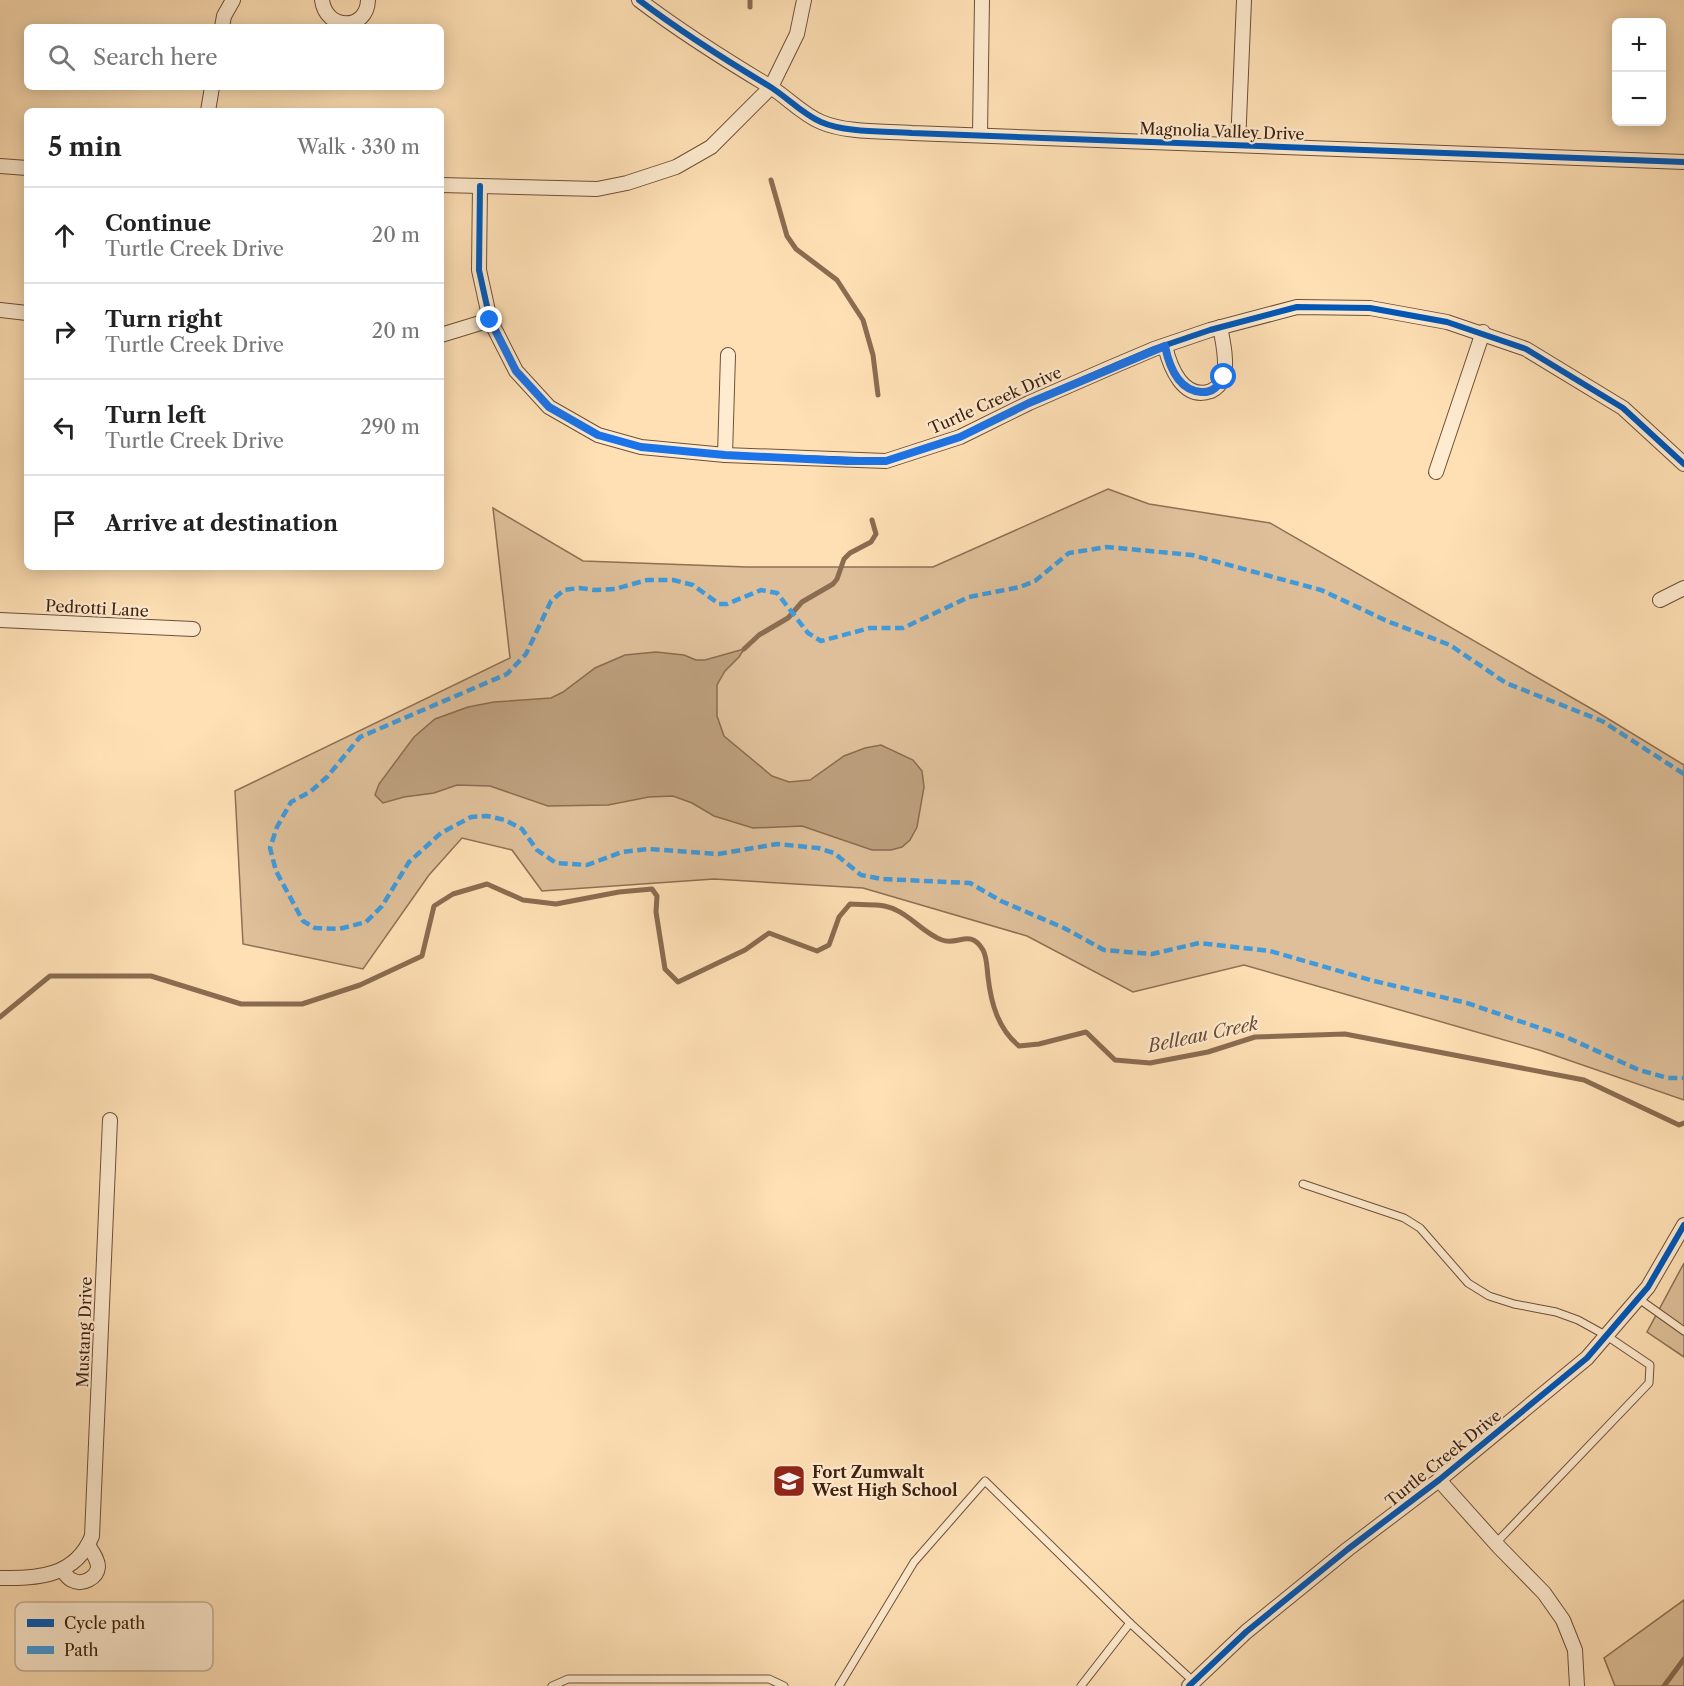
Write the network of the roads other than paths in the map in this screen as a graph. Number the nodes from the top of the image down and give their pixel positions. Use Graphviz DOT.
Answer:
graph roads {
  1 [pos="233,0"];
  2 [pos="322,0"];
  3 [pos="368,0"];
  4 [pos="639,0"];
  5 [pos="804,0"];
  6 [pos="982,0"];
  7 [pos="1244,0"];
  8 [pos="223,24"];
  9 [pos="771,87"];
  10 [pos="212,90"];
  11 [pos="212,108"];
  12 [pos="980,134"];
  13 [pos="1238,145"];
  14 [pos="1684,162"];
  15 [pos="0,166"];
  16 [pos="24,168"];
  17 [pos="444,185"];
  18 [pos="480,186"];
  19 [pos="0,310"];
  20 [pos="24,313"];
  21 [pos="490,320"];
  22 [pos="1220,327"];
  23 [pos="1483,333"];
  24 [pos="444,334"];
  25 [pos="1165,346"];
  26 [pos="728,355"];
  27 [pos="725,455"];
  28 [pos="1684,464"];
  29 [pos="1436,472"];
  30 [pos="1684,588"];
  31 [pos="1660,600"];
  32 [pos="0,620"];
  33 [pos="193,629"];
  34 [pos="110,1120"];
  35 [pos="1303,1184"];
  36 [pos="1684,1225"];
  37 [pos="1639,1299"];
  38 [pos="1684,1330"];
  39 [pos="1607,1336"];
  40 [pos="1439,1480"];
  41 [pos="1496,1543"];
  42 [pos="88,1545"];
  43 [pos="62,1570"];
  44 [pos="0,1578"];
  45 [pos="1130,1623"];
  46 [pos="1191,1684"];
  47 [pos="552,1686"];
  48 [pos="784,1686"];
  49 [pos="839,1686"];
  50 [pos="1081,1686"];
  51 [pos="1577,1686"];
  1 -- 8 [label="street"];
  2 -- 3 [label="street"];
  4 -- 9 [label="street, Magnolia Valley Drive"];
  5 -- 9 [label="street"];
  6 -- 12 [label="street"];
  7 -- 13 [label="street"];
  9 -- 12 [label="street, Magnolia Valley Drive"];
  9 -- 18 [label="street"];
  10 -- 11 [label="street"];
  12 -- 13 [label="street, Magnolia Valley Drive"];
  13 -- 14 [label="street, Magnolia Valley Drive"];
  15 -- 16 [label="street"];
  17 -- 18 [label="street"];
  18 -- 21 [label="street, Turtle Creek Drive"];
  19 -- 20 [label="street"];
  21 -- 24 [label="street"];
  21 -- 27 [label="street, Turtle Creek Drive"];
  22 -- 23 [label="street, Turtle Creek Drive"];
  22 -- 25 [label="street, Turtle Creek Drive"];
  22 -- 25 [label="street"];
  23 -- 28 [label="street, Turtle Creek Drive"];
  23 -- 29 [label="street"];
  25 -- 27 [label="street, Turtle Creek Drive"];
  26 -- 27 [label="street"];
  30 -- 31 [label="street"];
  32 -- 33 [label="street, Pedrotti Lane"];
  34 -- 42 [label="street, Mustang Drive"];
  35 -- 39 [label="lane"];
  36 -- 37 [label="street, Turtle Creek Drive"];
  37 -- 38 [label="lane"];
  37 -- 39 [label="street, Turtle Creek Drive"];
  39 -- 40 [label="street, Turtle Creek Drive"];
  39 -- 41 [label="lane"];
  40 -- 41 [label="street"];
  40 -- 46 [label="street, Turtle Creek Drive"];
  41 -- 51 [label="street"];
  42 -- 43 [label="street"];
  42 -- 43 [label="street, Mustang Drive"];
  43 -- 44 [label="street"];
  45 -- 46 [label="lane"];
  45 -- 49 [label="lane"];
  45 -- 50 [label="lane"];
  47 -- 48 [label="lane"];
}
